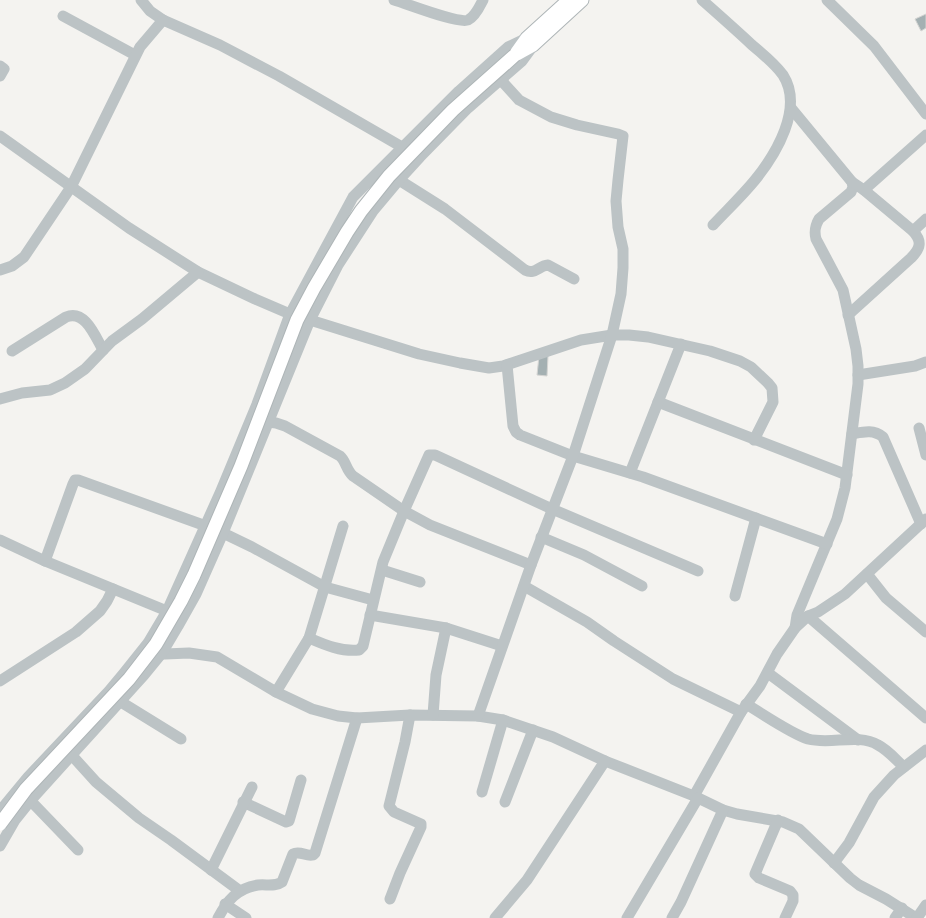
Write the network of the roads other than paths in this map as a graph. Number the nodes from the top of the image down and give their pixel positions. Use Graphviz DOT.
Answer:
graph roads {
  1 [pos="394,0"];
  2 [pos="483,0"];
  3 [pos="569,0"];
  4 [pos="582,0"];
  5 [pos="702,0"];
  6 [pos="828,0"];
  7 [pos="145,2"];
  8 [pos="412,3"];
  9 [pos="63,16"];
  10 [pos="163,20"];
  11 [pos="530,41"];
  12 [pos="135,55"];
  13 [pos="0,66"];
  14 [pos="0,76"];
  15 [pos="500,79"];
  16 [pos="791,108"];
  17 [pos="926,114"];
  18 [pos="926,135"];
  19 [pos="0,136"];
  20 [pos="402,147"];
  21 [pos="399,180"];
  22 [pos="852,182"];
  23 [pos="71,187"];
  24 [pos="864,190"];
  25 [pos="346,210"];
  26 [pos="926,219"];
  27 [pos="366,222"];
  28 [pos="713,224"];
  29 [pos="913,231"];
  30 [pos="0,270"];
  31 [pos="198,272"];
  32 [pos="574,279"];
  33 [pos="290,314"];
  34 [pos="848,314"];
  35 [pos="310,320"];
  36 [pos="612,335"];
  37 [pos="681,344"];
  38 [pos="103,350"];
  39 [pos="12,351"];
  40 [pos="926,362"];
  41 [pos="507,365"];
  42 [pos="858,375"];
  43 [pos="0,399"];
  44 [pos="658,402"];
  45 [pos="268,422"];
  46 [pos="919,428"];
  47 [pos="852,434"];
  48 [pos="754,440"];
  49 [pos="926,455"];
  50 [pos="573,456"];
  51 [pos="630,473"];
  52 [pos="847,475"];
  53 [pos="552,509"];
  54 [pos="404,511"];
  55 [pos="756,518"];
  56 [pos="923,521"];
  57 [pos="206,526"];
  58 [pos="343,526"];
  59 [pos="223,533"];
  60 [pos="541,537"];
  61 [pos="0,540"];
  62 [pos="827,544"];
  63 [pos="45,561"];
  64 [pos="531,565"];
  65 [pos="382,570"];
  66 [pos="698,570"];
  67 [pos="867,574"];
  68 [pos="420,582"];
  69 [pos="524,586"];
  70 [pos="642,586"];
  71 [pos="325,587"];
  72 [pos="113,589"];
  73 [pos="735,596"];
  74 [pos="374,600"];
  75 [pos="167,611"];
  76 [pos="370,615"];
  77 [pos="808,616"];
  78 [pos="446,628"];
  79 [pos="795,628"];
  80 [pos="926,632"];
  81 [pos="309,638"];
  82 [pos="148,643"];
  83 [pos="502,646"];
  84 [pos="162,653"];
  85 [pos="768,673"];
  86 [pos="0,681"];
  87 [pos="109,691"];
  88 [pos="276,692"];
  89 [pos="121,702"];
  90 [pos="744,708"];
  91 [pos="410,715"];
  92 [pos="433,715"];
  93 [pos="478,716"];
  94 [pos="357,718"];
  95 [pos="926,718"];
  96 [pos="503,720"];
  97 [pos="533,730"];
  98 [pos="181,739"];
  99 [pos="858,740"];
  100 [pos="60,742"];
  101 [pos="926,750"];
  102 [pos="71,755"];
  103 [pos="605,761"];
  104 [pos="904,767"];
  105 [pos="301,780"];
  106 [pos="252,787"];
  107 [pos="18,788"];
  108 [pos="482,792"];
  109 [pos="696,797"];
  110 [pos="31,800"];
  111 [pos="243,802"];
  112 [pos="504,802"];
  113 [pos="723,810"];
  114 [pos="0,811"];
  115 [pos="778,820"];
  116 [pos="0,824"];
  117 [pos="0,846"];
  118 [pos="78,850"];
  119 [pos="834,863"];
  120 [pos="211,870"];
  121 [pos="240,891"];
  122 [pos="390,899"];
  123 [pos="225,904"];
  124 [pos="926,905"];
  125 [pos="902,908"];
  126 [pos="218,918"];
  127 [pos="246,918"];
  128 [pos="495,918"];
  129 [pos="627,918"];
  130 [pos="672,918"];
  131 [pos="784,918"];
  132 [pos="895,918"];
  133 [pos="916,918"];
  1 -- 8 [label="street"];
  2 -- 8 [label="street"];
  3 -- 11 [label="main road"];
  4 -- 11 [label="main road"];
  5 -- 16 [label="street"];
  6 -- 17 [label="street"];
  7 -- 10 [label="street"];
  9 -- 12 [label="street"];
  10 -- 12 [label="street"];
  10 -- 20 [label="street"];
  11 -- 15 [label="street"];
  11 -- 20 [label="street"];
  11 -- 116 [label="main road, bridge"];
  12 -- 23 [label="street"];
  13 -- 14 [label="street"];
  15 -- 21 [label="street"];
  15 -- 36 [label="street"];
  16 -- 22 [label="street"];
  16 -- 28 [label="street"];
  18 -- 24 [label="street"];
  19 -- 23 [label="street"];
  20 -- 25 [label="street"];
  21 -- 27 [label="street"];
  21 -- 32 [label="street"];
  22 -- 24 [label="street"];
  22 -- 34 [label="street"];
  23 -- 30 [label="street"];
  23 -- 31 [label="street"];
  24 -- 29 [label="street"];
  25 -- 27 [label="street"];
  25 -- 33 [label="street"];
  26 -- 29 [label="street"];
  27 -- 35 [label="street"];
  29 -- 34 [label="street"];
  31 -- 33 [label="street"];
  31 -- 38 [label="street"];
  33 -- 57 [label="street"];
  34 -- 42 [label="street"];
  35 -- 41 [label="street"];
  35 -- 45 [label="street"];
  36 -- 37 [label="street"];
  36 -- 41 [label="street"];
  36 -- 50 [label="street"];
  37 -- 44 [label="street"];
  37 -- 48 [label="street"];
  38 -- 39 [label="street"];
  38 -- 43 [label="street"];
  40 -- 42 [label="street"];
  41 -- 50 [label="street"];
  42 -- 47 [label="street"];
  44 -- 48 [label="street"];
  44 -- 51 [label="street"];
  45 -- 54 [label="street"];
  45 -- 59 [label="street"];
  46 -- 49 [label="street"];
  47 -- 52 [label="street"];
  47 -- 56 [label="street"];
  48 -- 52 [label="street"];
  50 -- 51 [label="street"];
  50 -- 53 [label="street"];
  51 -- 55 [label="street"];
  52 -- 62 [label="street"];
  53 -- 54 [label="street"];
  53 -- 60 [label="street"];
  53 -- 66 [label="street"];
  54 -- 64 [label="street"];
  54 -- 65 [label="street"];
  55 -- 62 [label="street"];
  55 -- 73 [label="street"];
  56 -- 67 [label="street"];
  57 -- 63 [label="street"];
  57 -- 75 [label="street"];
  58 -- 71 [label="street"];
  59 -- 71 [label="street"];
  59 -- 84 [label="street"];
  60 -- 64 [label="street"];
  60 -- 70 [label="street"];
  61 -- 63 [label="street"];
  62 -- 79 [label="street"];
  63 -- 72 [label="street"];
  64 -- 69 [label="street"];
  65 -- 68 [label="street"];
  65 -- 74 [label="street"];
  67 -- 77 [label="street"];
  67 -- 80 [label="street"];
  69 -- 83 [label="street"];
  69 -- 90 [label="street"];
  71 -- 74 [label="street"];
  71 -- 81 [label="street"];
  72 -- 75 [label="street"];
  72 -- 86 [label="street"];
  74 -- 76 [label="street"];
  75 -- 82 [label="street"];
  76 -- 78 [label="street"];
  76 -- 81 [label="street"];
  77 -- 79 [label="street"];
  77 -- 95 [label="street"];
  78 -- 83 [label="street"];
  78 -- 92 [label="street"];
  79 -- 85 [label="street"];
  81 -- 88 [label="street"];
  82 -- 84 [label="street"];
  82 -- 87 [label="street"];
  83 -- 93 [label="street"];
  84 -- 88 [label="street"];
  84 -- 89 [label="street"];
  85 -- 90 [label="street"];
  85 -- 99 [label="street"];
  87 -- 89 [label="street"];
  87 -- 100 [label="street"];
  88 -- 94 [label="street"];
  89 -- 98 [label="street"];
  89 -- 102 [label="street"];
  90 -- 99 [label="street"];
  90 -- 109 [label="street"];
  91 -- 92 [label="street"];
  91 -- 94 [label="street"];
  91 -- 122 [label="street"];
  92 -- 93 [label="street"];
  93 -- 96 [label="street"];
  94 -- 121 [label="street"];
  96 -- 97 [label="street"];
  96 -- 108 [label="street"];
  97 -- 103 [label="street"];
  97 -- 112 [label="street"];
  99 -- 104 [label="street"];
  100 -- 102 [label="street"];
  100 -- 107 [label="street"];
  101 -- 104 [label="street"];
  102 -- 110 [label="street"];
  102 -- 120 [label="street"];
  103 -- 109 [label="street"];
  103 -- 128 [label="street"];
  104 -- 119 [label="street"];
  105 -- 111 [label="street"];
  106 -- 111 [label="street"];
  107 -- 110 [label="street"];
  107 -- 114 [label="street"];
  109 -- 113 [label="street"];
  109 -- 129 [label="street"];
  110 -- 117 [label="street"];
  110 -- 118 [label="street"];
  111 -- 120 [label="street"];
  113 -- 115 [label="street"];
  113 -- 130 [label="street"];
  115 -- 119 [label="street"];
  115 -- 131 [label="street"];
  119 -- 125 [label="street"];
  120 -- 121 [label="street"];
  121 -- 123 [label="street"];
  123 -- 126 [label="street"];
  123 -- 127 [label="street"];
  124 -- 133 [label="street"];
  125 -- 132 [label="street"];
  125 -- 133 [label="street"];
}
